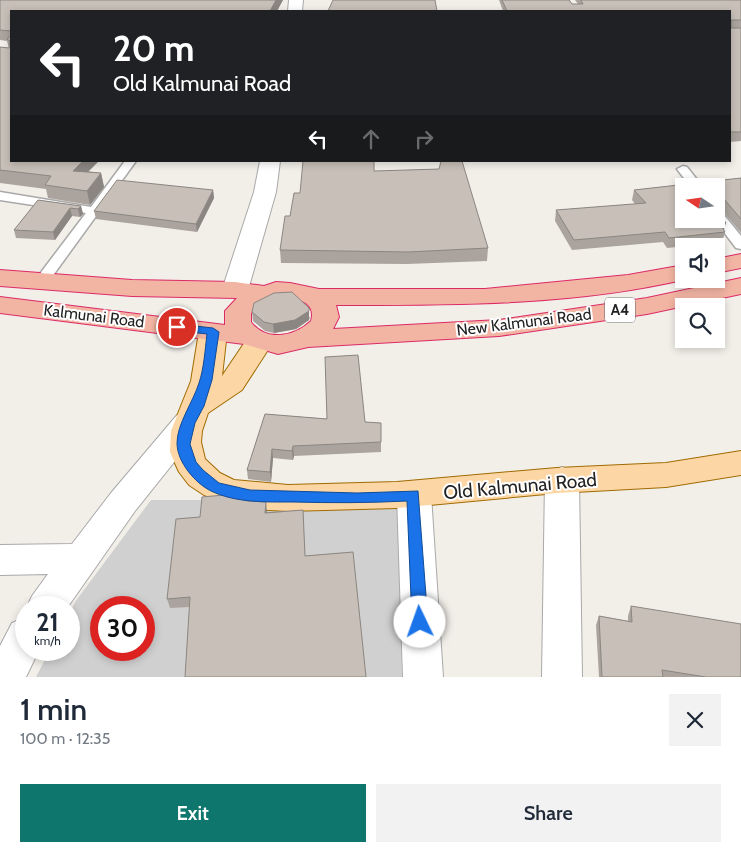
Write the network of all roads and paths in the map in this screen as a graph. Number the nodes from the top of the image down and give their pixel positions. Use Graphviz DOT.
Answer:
graph roads {
  1 [pos="130,162"];
  2 [pos="270,162"];
  3 [pos="683,169"];
  4 [pos="690,178"];
  5 [pos="0,196"];
  6 [pos="94,211"];
  7 [pos="725,225"];
  8 [pos="741,245"];
  9 [pos="741,261"];
  10 [pos="725,264"];
  11 [pos="675,274"];
  12 [pos="0,278"];
  13 [pos="41,282"];
  14 [pos="741,286"];
  15 [pos="235,290"];
  16 [pos="263,293"];
  17 [pos="314,297"];
  18 [pos="0,305"];
  19 [pos="213,332"];
  20 [pos="253,339"];
  21 [pos="304,339"];
  22 [pos="193,414"];
  23 [pos="741,463"];
  24 [pos="562,480"];
  25 [pos="414,495"];
  26 [pos="81,559"];
  27 [pos="0,560"];
  28 [pos="54,596"];
  29 [pos="15,657"];
  30 [pos="5,677"];
  31 [pos="423,677"];
  32 [pos="562,677"];
  1 -- 6 [label="lane"];
  2 -- 15 [label="street"];
  3 -- 4 [label="lane"];
  5 -- 6 [label="lane"];
  6 -- 13 [label="lane"];
  7 -- 8 [label="lane"];
  9 -- 10 [label="highway"];
  11 -- 17 [label="highway, New Kalmunai Road / A4"];
  12 -- 13 [label="highway, Kalmunai Road"];
  13 -- 15 [label="highway, Kalmunai Road"];
  14 -- 21 [label="highway, New Kalmunai Road / A4"];
  15 -- 16 [label="highway, Kalmunai Road"];
  16 -- 17 [label="highway"];
  16 -- 20 [label="highway"];
  17 -- 21 [label="highway"];
  18 -- 19 [label="highway, Kalmunai Road"];
  19 -- 20 [label="highway, Kalmunai Road"];
  19 -- 22 [label="main road, Old Kalmunai Road"];
  20 -- 21 [label="highway"];
  20 -- 22 [label="main road"];
  22 -- 25 [label="main road, Old Kalmunai Road"];
  22 -- 26 [label="street"];
  23 -- 24 [label="main road, Old Kalmunai Road"];
  24 -- 25 [label="main road, Old Kalmunai Road"];
  24 -- 32 [label="street"];
  25 -- 31 [label="street"];
  26 -- 27 [label="street"];
  26 -- 28 [label="street"];
  29 -- 30 [label="street"];
}
